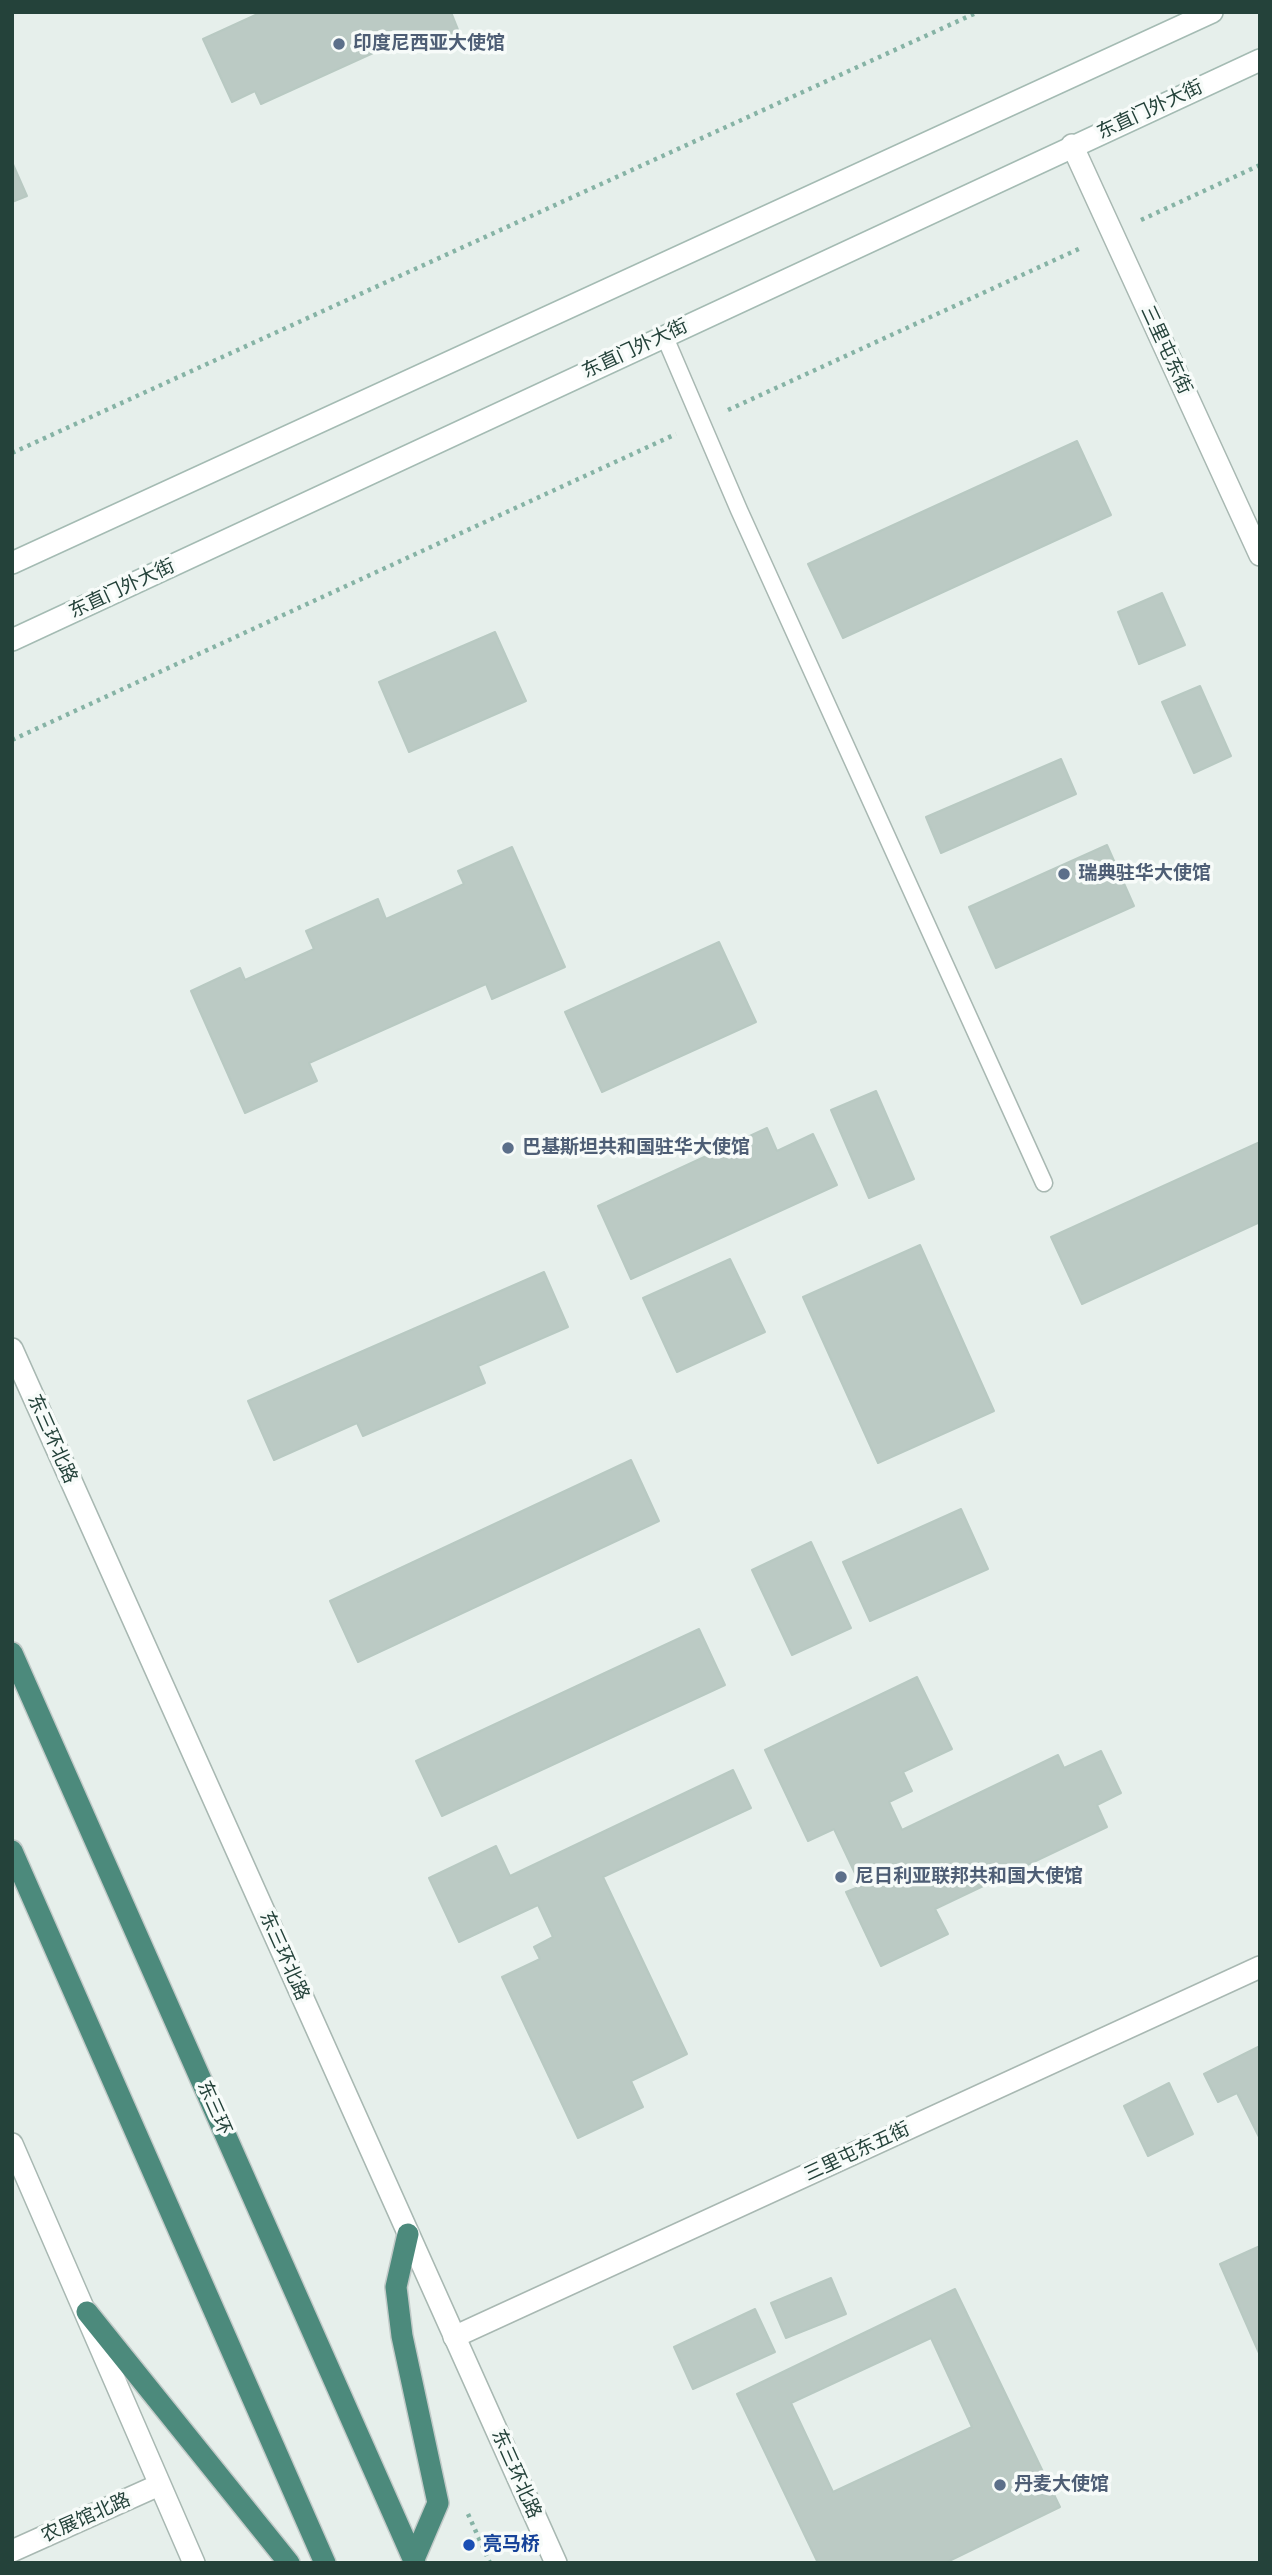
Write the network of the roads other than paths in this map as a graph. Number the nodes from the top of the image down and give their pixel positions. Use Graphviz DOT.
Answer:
graph roads {
  1 [pos="1212,12"];
  2 [pos="1260,60"];
  3 [pos="1072,145"];
  4 [pos="664,335"];
  5 [pos="1260,555"];
  6 [pos="12,563"];
  7 [pos="12,640"];
  8 [pos="1044,1183"];
  9 [pos="12,1349"];
  10 [pos="12,1653"];
  11 [pos="12,1852"];
  12 [pos="1260,1967"];
  13 [pos="12,2144"];
  14 [pos="408,2234"];
  15 [pos="87,2312"];
  16 [pos="454,2337"];
  17 [pos="159,2485"];
  18 [pos="12,2551"];
  19 [pos="414,2561"];
  20 [pos="194,2563"];
  21 [pos="289,2563"];
  22 [pos="325,2563"];
  23 [pos="556,2563"];
  1 -- 6 [label="street"];
  2 -- 3 [label="street, 东直门外大街"];
  3 -- 4 [label="street, 东直门外大街"];
  3 -- 5 [label="street, 三里屯东街"];
  4 -- 7 [label="street, 东直门外大街"];
  4 -- 8 [label="lane"];
  9 -- 14 [label="street, 东三环北路"];
  10 -- 19 [label="highway, 东三环"];
  11 -- 22 [label="highway"];
  12 -- 16 [label="street, 三里屯东五街"];
  13 -- 15 [label="street"];
  14 -- 16 [label="street, 东三环北路"];
  14 -- 19 [label="highway"];
  15 -- 17 [label="street"];
  15 -- 21 [label="highway"];
  16 -- 23 [label="street, 东三环北路"];
  17 -- 18 [label="street, 农展馆北路"];
  17 -- 20 [label="street"];
}
